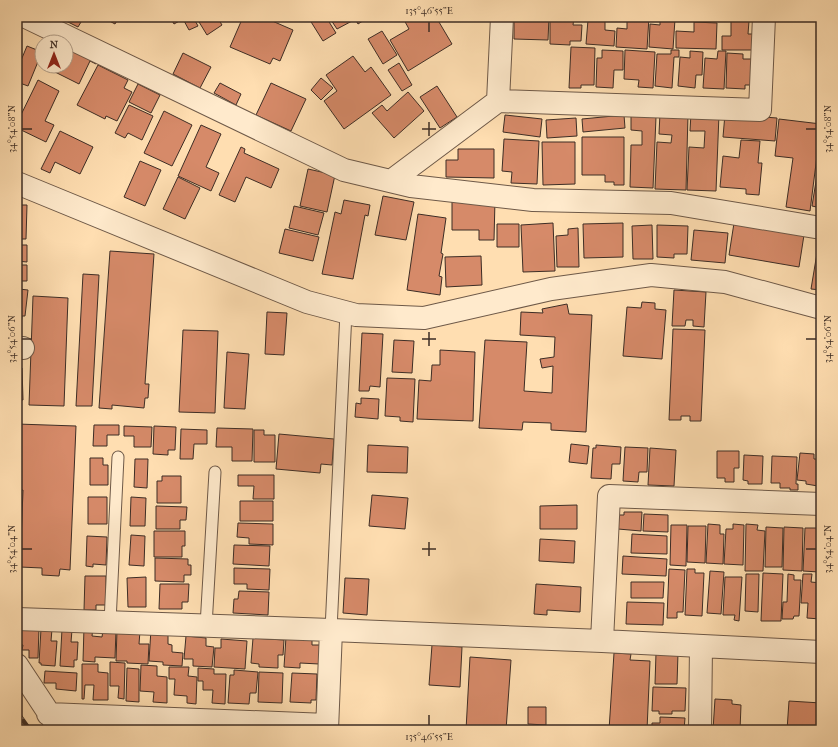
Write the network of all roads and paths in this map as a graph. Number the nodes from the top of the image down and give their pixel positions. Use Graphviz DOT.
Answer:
graph roads {
  1 [pos="26,17"];
  2 [pos="502,17"];
  3 [pos="764,17"];
  4 [pos="498,101"];
  5 [pos="391,181"];
  6 [pos="17,183"];
  7 [pos="821,228"];
  8 [pos="821,308"];
  9 [pos="346,312"];
  10 [pos="118,457"];
  11 [pos="215,472"];
  12 [pos="821,504"];
  13 [pos="17,619"];
  14 [pos="110,622"];
  15 [pos="206,626"];
  16 [pos="331,630"];
  17 [pos="602,641"];
  18 [pos="701,646"];
  19 [pos="821,652"];
  20 [pos="17,665"];
  21 [pos="54,722"];
  22 [pos="327,728"];
  23 [pos="700,730"];
  1 -- 5 [label="street"];
  2 -- 4 [label="street"];
  3 -- 4 [label="street"];
  4 -- 5 [label="street"];
  5 -- 7 [label="street"];
  6 -- 9 [label="street"];
  8 -- 9 [label="street"];
  9 -- 16 [label="lane"];
  10 -- 14 [label="lane"];
  11 -- 15 [label="lane"];
  12 -- 17 [label="street"];
  13 -- 14 [label="street"];
  14 -- 15 [label="street"];
  15 -- 16 [label="street"];
  16 -- 17 [label="street"];
  16 -- 22 [label="street"];
  17 -- 18 [label="street"];
  18 -- 19 [label="street"];
  18 -- 23 [label="street"];
  20 -- 21 [label="street"];
  21 -- 22 [label="street"];
}
